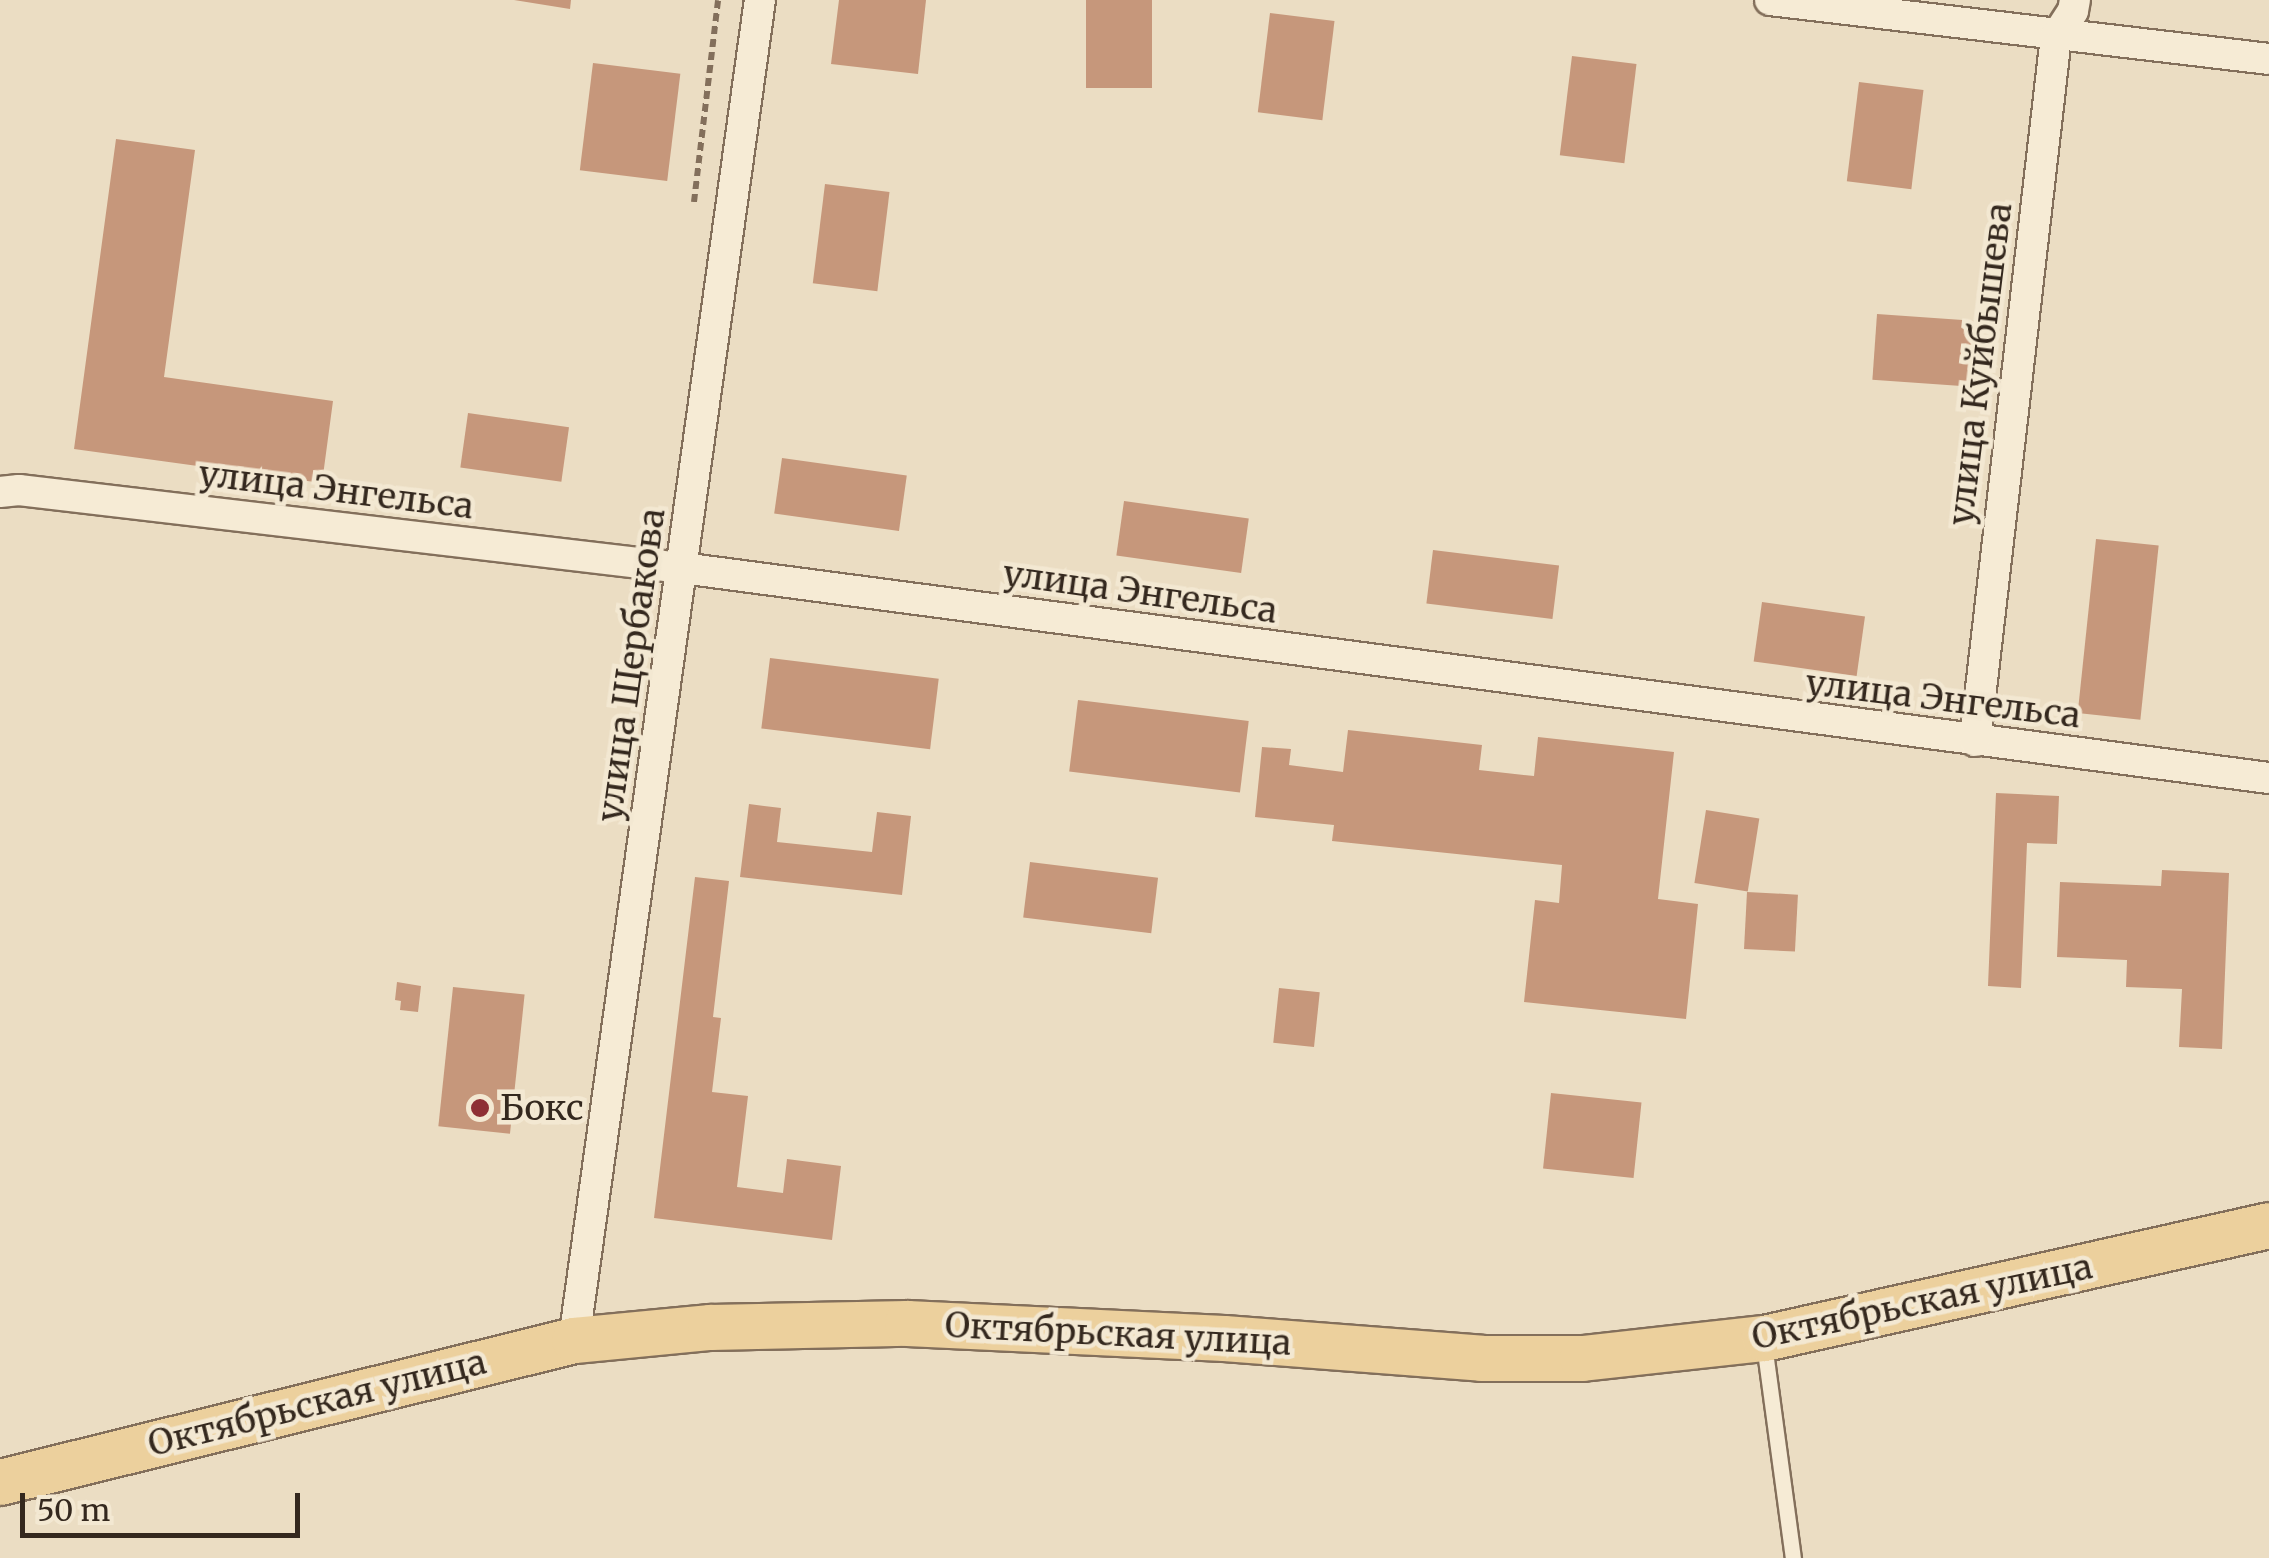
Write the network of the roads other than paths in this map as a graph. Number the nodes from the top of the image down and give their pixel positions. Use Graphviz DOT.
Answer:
graph roads {
  1 [pos="760,0"];
  2 [pos="1770,0"];
  3 [pos="2075,0"];
  4 [pos="2056,36"];
  5 [pos="2269,59"];
  6 [pos="0,492"];
  7 [pos="682,568"];
  8 [pos="1974,741"];
  9 [pos="2269,778"];
  10 [pos="2255,1230"];
  11 [pos="1764,1338"];
  12 [pos="574,1340"];
  13 [pos="0,1482"];
  14 [pos="1793,1558"];
  1 -- 7 [label="street, улица Щербакова"];
  2 -- 4 [label="street"];
  3 -- 4 [label="street, улица Куйбышева"];
  4 -- 5 [label="street"];
  4 -- 8 [label="street, улица Куйбышева"];
  6 -- 7 [label="street, улица Энгельса"];
  7 -- 8 [label="street, улица Энгельса"];
  7 -- 12 [label="street, улица Щербакова"];
  8 -- 9 [label="street, улица Энгельса"];
  10 -- 11 [label="main road, Октябрьская улица"];
  11 -- 12 [label="main road, Октябрьская улица"];
  11 -- 14 [label="lane"];
  12 -- 13 [label="main road, Октябрьская улица"];
}
